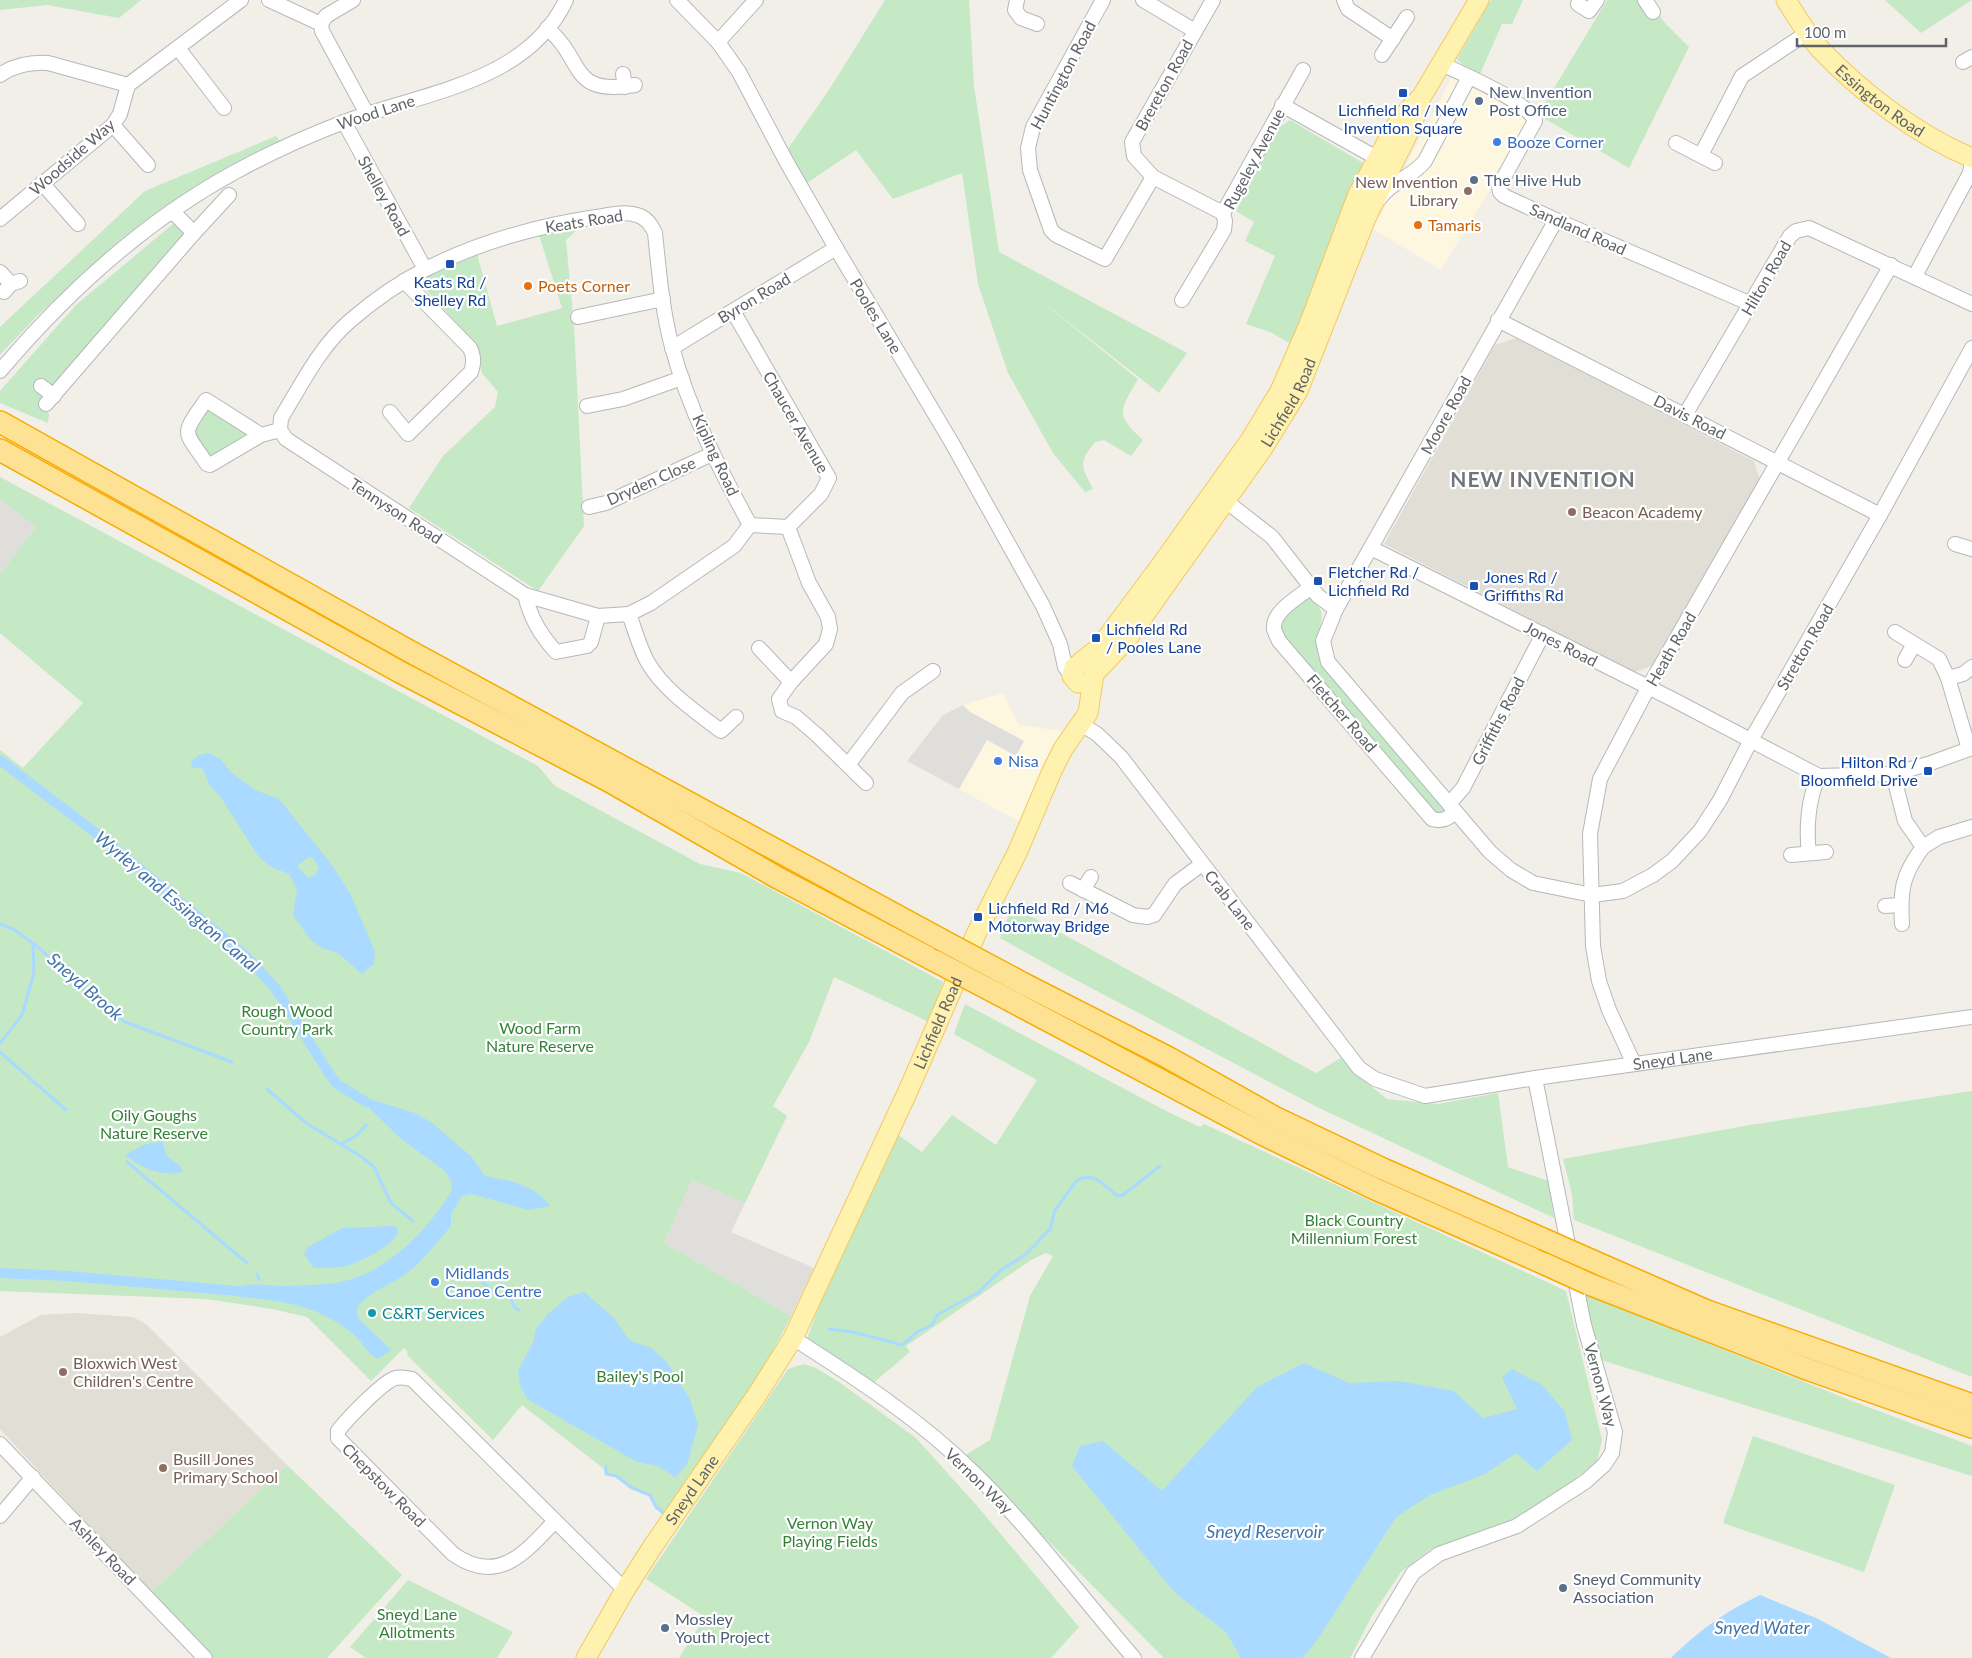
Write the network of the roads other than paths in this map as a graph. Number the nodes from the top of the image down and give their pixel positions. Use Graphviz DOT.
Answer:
graph roads {
  1 [pos="241,0"];
  2 [pos="269,0"];
  3 [pos="353,0"];
  4 [pos="566,0"];
  5 [pos="677,0"];
  6 [pos="756,0"];
  7 [pos="1017,0"];
  8 [pos="1103,0"];
  9 [pos="1143,0"];
  10 [pos="1213,0"];
  11 [pos="1344,0"];
  12 [pos="1480,0"];
  13 [pos="1597,0"];
  14 [pos="1645,0"];
  15 [pos="1786,0"];
  16 [pos="1578,4"];
  17 [pos="1654,12"];
  18 [pos="1407,17"];
  19 [pos="321,24"];
  20 [pos="1037,24"];
  21 [pos="548,28"];
  22 [pos="1195,30"];
  23 [pos="1807,33"];
  24 [pos="1392,39"];
  25 [pos="718,42"];
  26 [pos="178,48"];
  27 [pos="1382,55"];
  28 [pos="1442,64"];
  29 [pos="1303,70"];
  30 [pos="0,75"];
  31 [pos="1469,77"];
  32 [pos="628,82"];
  33 [pos="128,84"];
  34 [pos="1282,105"];
  35 [pos="224,109"];
  36 [pos="367,114"];
  37 [pos="344,122"];
  38 [pos="112,125"];
  39 [pos="1676,143"];
  40 [pos="1701,155"];
  41 [pos="1972,159"];
  42 [pos="1384,162"];
  43 [pos="1715,163"];
  44 [pos="149,166"];
  45 [pos="1412,174"];
  46 [pos="1153,177"];
  47 [pos="42,183"];
  48 [pos="229,195"];
  49 [pos="172,211"];
  50 [pos="1223,214"];
  51 [pos="1366,218"];
  52 [pos="0,219"];
  53 [pos="1556,220"];
  54 [pos="79,226"];
  55 [pos="194,233"];
  56 [pos="836,248"];
  57 [pos="1891,265"];
  58 [pos="425,269"];
  59 [pos="0,272"];
  60 [pos="1915,276"];
  61 [pos="404,281"];
  62 [pos="11,286"];
  63 [pos="663,299"];
  64 [pos="1182,300"];
  65 [pos="1751,304"];
  66 [pos="1972,304"];
  67 [pos="733,311"];
  68 [pos="578,317"];
  69 [pos="1498,320"];
  70 [pos="672,348"];
  71 [pos="1972,348"];
  72 [pos="0,371"];
  73 [pos="682,378"];
  74 [pos="41,386"];
  75 [pos="587,406"];
  76 [pos="390,412"];
  77 [pos="1686,415"];
  78 [pos="0,422"];
  79 [pos="281,424"];
  80 [pos="261,435"];
  81 [pos="0,450"];
  82 [pos="712,454"];
  83 [pos="1779,462"];
  84 [pos="1219,496"];
  85 [pos="589,507"];
  86 [pos="1880,515"];
  87 [pos="750,525"];
  88 [pos="788,527"];
  89 [pos="1955,544"];
  90 [pos="1371,548"];
  91 [pos="1972,549"];
  92 [pos="1311,587"];
  93 [pos="525,595"];
  94 [pos="1336,609"];
  95 [pos="630,614"];
  96 [pos="598,616"];
  97 [pos="1895,632"];
  98 [pos="1543,634"];
  99 [pos="1914,644"];
  100 [pos="759,648"];
  101 [pos="1905,660"];
  102 [pos="1972,667"];
  103 [pos="934,671"];
  104 [pos="1083,672"];
  105 [pos="1948,678"];
  106 [pos="791,682"];
  107 [pos="1648,688"];
  108 [pos="736,717"];
  109 [pos="1082,725"];
  110 [pos="1751,740"];
  111 [pos="1970,749"];
  112 [pos="848,765"];
  113 [pos="1893,774"];
  114 [pos="1819,776"];
  115 [pos="866,783"];
  116 [pos="1452,808"];
  117 [pos="1972,827"];
  118 [pos="1923,847"];
  119 [pos="1826,852"];
  120 [pos="1809,853"];
  121 [pos="1791,855"];
  122 [pos="1202,864"];
  123 [pos="1090,877"];
  124 [pos="1070,883"];
  125 [pos="1083,890"];
  126 [pos="1592,895"];
  127 [pos="1900,905"];
  128 [pos="1885,906"];
  129 [pos="1902,924"];
  130 [pos="1018,993"];
  131 [pos="1972,1017"];
  132 [pos="1634,1064"];
  133 [pos="1535,1078"];
  134 [pos="1375,1080"];
  135 [pos="796,1331"];
  136 [pos="1972,1404"];
  137 [pos="1972,1427"];
  138 [pos="0,1444"];
  139 [pos="33,1478"];
  140 [pos="0,1516"];
  141 [pos="555,1521"];
  142 [pos="625,1590"];
  143 [pos="205,1658"];
  144 [pos="586,1658"];
  145 [pos="1134,1658"];
  146 [pos="1362,1658"];
  1 -- 26 [label="street"];
  2 -- 19 [label="street"];
  3 -- 19 [label="street"];
  4 -- 21 [label="street, Wood Lane"];
  5 -- 25 [label="street, Pooles Lane"];
  6 -- 25 [label="street"];
  7 -- 20 [label="street"];
  8 -- 46 [label="street, Huntington Road"];
  9 -- 22 [label="street"];
  10 -- 22 [label="street, Brereton Road"];
  11 -- 24 [label="street"];
  12 -- 28 [label="main road, Lichfield Road"];
  13 -- 16 [label="street"];
  14 -- 17 [label="street"];
  15 -- 23 [label="main road, Essington Road"];
  18 -- 24 [label="street"];
  19 -- 36 [label="street"];
  21 -- 32 [label="street"];
  21 -- 36 [label="street, Wood Lane"];
  22 -- 46 [label="street, Brereton Road"];
  23 -- 40 [label="street"];
  23 -- 41 [label="main road, Essington Road"];
  24 -- 27 [label="street"];
  25 -- 56 [label="street, Pooles Lane"];
  26 -- 33 [label="street"];
  26 -- 35 [label="street"];
  28 -- 31 [label="street, Sandland Road"];
  28 -- 42 [label="main road, Lichfield Road"];
  29 -- 34 [label="street, Rugeley Avenue"];
  30 -- 33 [label="street"];
  31 -- 45 [label="street"];
  31 -- 53 [label="street, Sandland Road"];
  33 -- 38 [label="street, Woodside Way"];
  34 -- 42 [label="street"];
  34 -- 50 [label="street, Rugeley Avenue"];
  36 -- 37 [label="street, Wood Lane"];
  37 -- 49 [label="street, Wood Lane"];
  37 -- 58 [label="street, Shelley Road"];
  38 -- 44 [label="street"];
  38 -- 47 [label="street, Woodside Way"];
  39 -- 40 [label="street"];
  40 -- 43 [label="street"];
  41 -- 60 [label="street"];
  42 -- 45 [label="street"];
  42 -- 51 [label="main road, Lichfield Road"];
  42 -- 84 [label="main road, Lichfield Road"];
  45 -- 51 [label="street"];
  46 -- 50 [label="street, Brereton Road"];
  47 -- 52 [label="street, Woodside Way"];
  47 -- 54 [label="street"];
  48 -- 55 [label="street"];
  49 -- 55 [label="street"];
  49 -- 72 [label="street, Wood Lane"];
  50 -- 64 [label="street, Rugeley Avenue"];
  51 -- 84 [label="main road, Lichfield Road"];
  53 -- 65 [label="street, Sandland Road"];
  53 -- 69 [label="street, Moore Road"];
  55 -- 74 [label="street"];
  56 -- 67 [label="street, Byron Road"];
  56 -- 104 [label="street, Pooles Lane"];
  57 -- 60 [label="street, Hilton Road"];
  57 -- 65 [label="street, Hilton Road"];
  57 -- 83 [label="street, Heath Road"];
  58 -- 61 [label="street"];
  58 -- 63 [label="street, Keats Road"];
  59 -- 62 [label="street"];
  60 -- 66 [label="street, Hilton Road"];
  61 -- 76 [label="street"];
  61 -- 79 [label="street"];
  63 -- 68 [label="street"];
  63 -- 70 [label="street, Keats Road"];
  65 -- 77 [label="street, Hilton Road"];
  67 -- 70 [label="street, Byron Road"];
  67 -- 88 [label="street, Chaucer Avenue"];
  69 -- 77 [label="street, Davis Road"];
  69 -- 90 [label="street, Moore Road"];
  70 -- 73 [label="street, Kipling Road"];
  71 -- 86 [label="street, Stretton Road"];
  73 -- 75 [label="street"];
  73 -- 82 [label="street, Kipling Road"];
  77 -- 83 [label="street, Davis Road"];
  78 -- 130 [label="highway, bridge"];
  79 -- 80 [label="street"];
  79 -- 93 [label="street, Tennyson Road"];
  80 -- 80 [label="street"];
  81 -- 130 [label="highway, bridge"];
  82 -- 85 [label="street, Dryden Close"];
  82 -- 87 [label="street, Kipling Road"];
  83 -- 86 [label="street, Davis Road"];
  83 -- 107 [label="street, Heath Road"];
  84 -- 92 [label="street"];
  84 -- 104 [label="main road, Lichfield Road"];
  86 -- 110 [label="street, Stretton Road"];
  87 -- 88 [label="street"];
  87 -- 95 [label="street, Tennyson Road"];
  88 -- 106 [label="street"];
  89 -- 91 [label="street"];
  90 -- 94 [label="street, Moore Road"];
  90 -- 98 [label="street, Jones Road"];
  92 -- 94 [label="street"];
  92 -- 116 [label="street, Fletcher Road"];
  93 -- 96 [label="street, Tennyson Road"];
  93 -- 96 [label="street"];
  94 -- 116 [label="street, Fletcher Road"];
  95 -- 96 [label="street, Tennyson Road"];
  95 -- 108 [label="street"];
  97 -- 99 [label="street"];
  98 -- 107 [label="street, Jones Road"];
  98 -- 116 [label="street, Griffiths Road"];
  99 -- 101 [label="street"];
  99 -- 105 [label="street"];
  100 -- 106 [label="street"];
  102 -- 105 [label="street"];
  103 -- 112 [label="street"];
  104 -- 109 [label="main road, Lichfield Road"];
  105 -- 111 [label="street"];
  106 -- 112 [label="street"];
  107 -- 110 [label="street, Jones Road"];
  107 -- 126 [label="street, Heath Road"];
  109 -- 122 [label="street, Crab Lane"];
  109 -- 135 [label="main road, Lichfield Road"];
  110 -- 114 [label="street"];
  110 -- 126 [label="street, Stretton Road"];
  111 -- 113 [label="street"];
  112 -- 115 [label="street"];
  113 -- 114 [label="street"];
  113 -- 118 [label="street"];
  114 -- 120 [label="street"];
  116 -- 126 [label="street, Fletcher Road"];
  117 -- 118 [label="street"];
  118 -- 127 [label="street"];
  119 -- 120 [label="street"];
  120 -- 121 [label="street"];
  122 -- 125 [label="street"];
  122 -- 134 [label="street, Crab Lane"];
  123 -- 125 [label="street"];
  124 -- 125 [label="street"];
  126 -- 132 [label="street, Heath Road"];
  127 -- 128 [label="street"];
  127 -- 129 [label="street"];
  130 -- 136 [label="highway, bridge"];
  130 -- 137 [label="highway, bridge"];
  131 -- 132 [label="street, Sneyd Lane"];
  132 -- 133 [label="street, Sneyd Lane"];
  133 -- 134 [label="street, Sneyd Lane"];
  133 -- 146 [label="street, Vernon Way"];
  135 -- 142 [label="main road, Sneyd Lane"];
  135 -- 145 [label="street, Vernon Way"];
  138 -- 139 [label="street, Ashley Road"];
  139 -- 140 [label="street"];
  139 -- 143 [label="street, Ashley Road"];
  141 -- 141 [label="street, Chepstow Road"];
  141 -- 142 [label="street, Chepstow Road"];
  142 -- 144 [label="main road, Sneyd Lane"];
}
